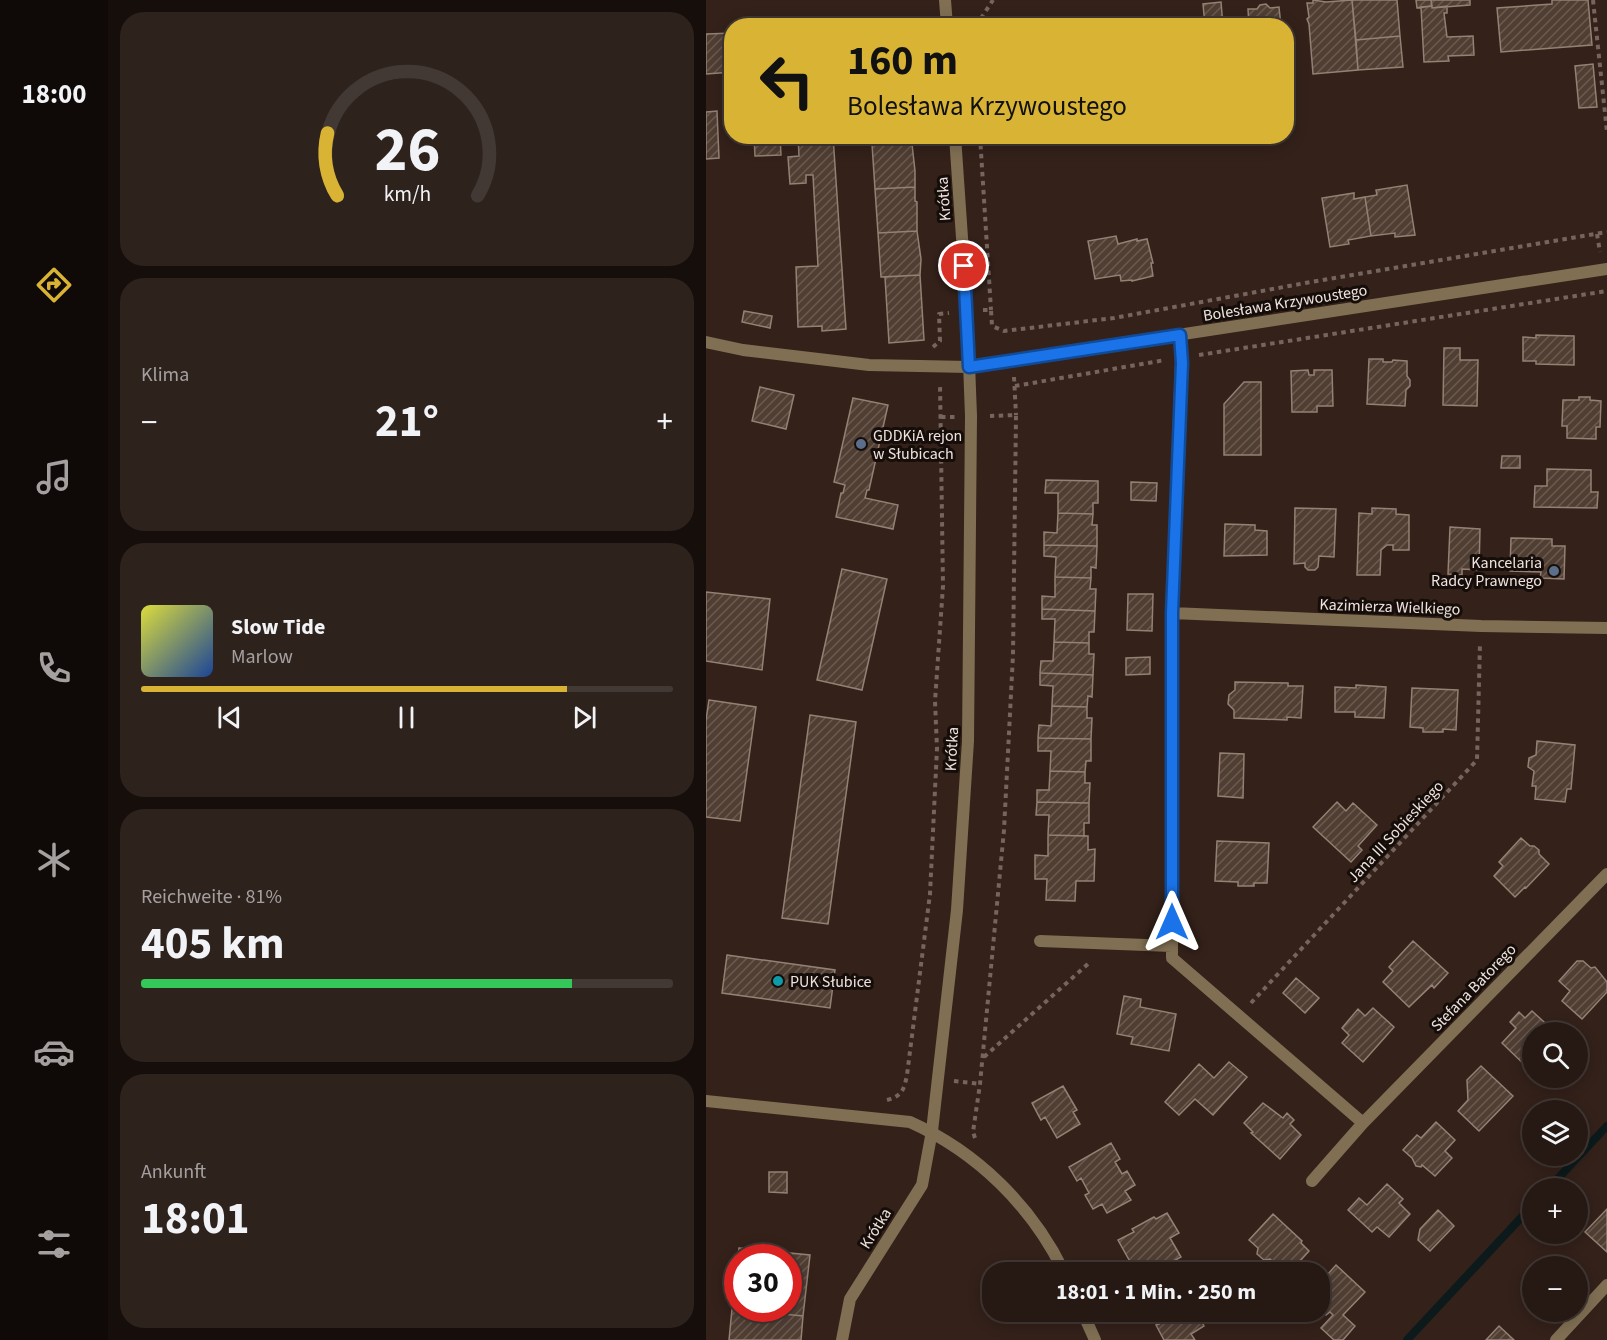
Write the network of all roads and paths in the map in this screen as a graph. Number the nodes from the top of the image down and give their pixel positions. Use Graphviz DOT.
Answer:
graph roads {
  1 [pos="945,0"];
  2 [pos="993,0"];
  3 [pos="1593,0"];
  4 [pos="946,18"];
  5 [pos="981,18"];
  6 [pos="1606,132"];
  7 [pos="956,144"];
  8 [pos="981,144"];
  9 [pos="1606,232"];
  10 [pos="1606,269"];
  11 [pos="1606,291"];
  12 [pos="967,310"];
  13 [pos="991,310"];
  14 [pos="1180,335"];
  15 [pos="706,342"];
  16 [pos="933,347"];
  17 [pos="924,349"];
  18 [pos="1181,357"];
  19 [pos="940,366"];
  20 [pos="969,367"];
  21 [pos="1015,386"];
  22 [pos="971,416"];
  23 [pos="941,417"];
  24 [pos="1172,613"];
  25 [pos="1481,626"];
  26 [pos="1606,628"];
  27 [pos="1606,874"];
  28 [pos="1040,941"];
  29 [pos="1111,944"];
  30 [pos="1172,952"];
  31 [pos="1239,1017"];
  32 [pos="983,1057"];
  33 [pos="907,1075"];
  34 [pos="706,1101"];
  35 [pos="1363,1123"];
  36 [pos="932,1131"];
  37 [pos="978,1146"];
  38 [pos="1312,1181"];
  39 [pos="1059,1262"];
  40 [pos="1606,1286"];
  41 [pos="1087,1322"];
  42 [pos="842,1340"];
  43 [pos="1095,1340"];
  44 [pos="1556,1340"];
  1 -- 4 [label="street"];
  2 -- 5 [label="path"];
  3 -- 6 [label="path"];
  7 -- 12 [label="street, Krótka"];
  8 -- 13 [label="path"];
  9 -- 13 [label="path"];
  10 -- 14 [label="street, Bolesława Krzywoustego"];
  11 -- 18 [label="path"];
  12 -- 13 [label="path"];
  12 -- 16 [label="path"];
  12 -- 20 [label="street, Krótka"];
  14 -- 18 [label="street"];
  14 -- 20 [label="street, Bolesława Krzywoustego"];
  15 -- 19 [label="street"];
  16 -- 17 [label="path"];
  16 -- 19 [label="path"];
  18 -- 21 [label="path"];
  18 -- 24 [label="street"];
  19 -- 20 [label="street"];
  19 -- 23 [label="path"];
  20 -- 22 [label="street, Krótka"];
  22 -- 23 [label="path"];
  22 -- 32 [label="path"];
  22 -- 36 [label="street, Krótka"];
  23 -- 33 [label="path"];
  24 -- 25 [label="street, Kazimierza Wielkiego"];
  24 -- 30 [label="street"];
  25 -- 26 [label="street, Kazimierza Wielkiego"];
  25 -- 31 [label="path, Jana III Sobieskiego"];
  27 -- 35 [label="street, Stefana Batorego"];
  28 -- 29 [label="street"];
  29 -- 30 [label="street"];
  29 -- 32 [label="path"];
  30 -- 31 [label="street"];
  31 -- 35 [label="street"];
  32 -- 37 [label="path"];
  34 -- 36 [label="street"];
  35 -- 38 [label="street, Stefana Batorego"];
  36 -- 39 [label="street"];
  36 -- 42 [label="street, Krótka"];
  40 -- 44 [label="street"];
  41 -- 43 [label="street"];
}
